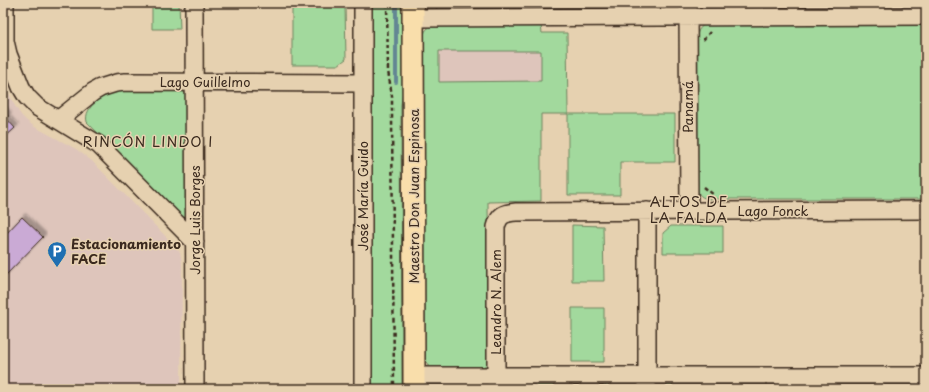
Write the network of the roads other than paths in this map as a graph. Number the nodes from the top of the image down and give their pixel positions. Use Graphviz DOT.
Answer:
graph roads {
  1 [pos="5,3"];
  2 [pos="194,3"];
  3 [pos="363,3"];
  4 [pos="688,10"];
  5 [pos="819,10"];
  6 [pos="413,11"];
  7 [pos="926,16"];
  8 [pos="4,23"];
  9 [pos="195,82"];
  10 [pos="363,83"];
  11 [pos="58,120"];
  12 [pos="926,210"];
  13 [pos="647,211"];
  14 [pos="689,211"];
  15 [pos="500,216"];
  16 [pos="195,242"];
  17 [pos="926,376"];
  18 [pos="647,382"];
  19 [pos="414,383"];
  20 [pos="496,383"];
  21 [pos="195,389"];
  22 [pos="363,389"];
  1 -- 8 [label="street"];
  2 -- 9 [label="street, Jorge Luis Borges"];
  3 -- 10 [label="street, José María Guido"];
  4 -- 5 [label="street"];
  4 -- 6 [label="street"];
  4 -- 14 [label="street, Panamá"];
  5 -- 7 [label="street"];
  6 -- 19 [label="main road, Maestro Don Juan Espinosa"];
  8 -- 11 [label="street"];
  9 -- 10 [label="street, Lago Guillelmo"];
  9 -- 11 [label="street, Lago Guillelmo"];
  9 -- 16 [label="street, Jorge Luis Borges"];
  10 -- 22 [label="street, José María Guido"];
  11 -- 16 [label="street"];
  12 -- 14 [label="street, Lago Fonck"];
  13 -- 14 [label="street, Lago Fonck"];
  13 -- 15 [label="street, Lago Fonck"];
  13 -- 18 [label="street"];
  15 -- 20 [label="street, Leandro N. Alem"];
  16 -- 21 [label="street, Jorge Luis Borges"];
  17 -- 18 [label="street"];
  18 -- 20 [label="street"];
  19 -- 20 [label="street"];
}
